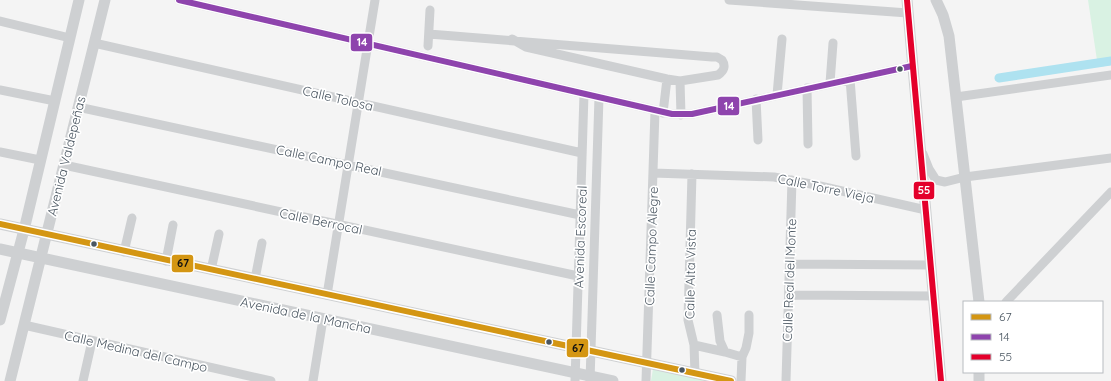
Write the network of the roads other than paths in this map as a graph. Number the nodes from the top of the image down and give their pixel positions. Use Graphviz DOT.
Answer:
graph roads {
  1 [pos="79,0"];
  2 [pos="105,0"];
  3 [pos="179,0"];
  4 [pos="375,0"];
  5 [pos="729,0"];
  6 [pos="907,0"];
  7 [pos="936,0"];
  8 [pos="430,10"];
  9 [pos="908,13"];
  10 [pos="0,21"];
  11 [pos="429,34"];
  12 [pos="70,38"];
  13 [pos="512,39"];
  14 [pos="782,39"];
  15 [pos="94,43"];
  16 [pos="833,43"];
  17 [pos="568,44"];
  18 [pos="369,45"];
  19 [pos="428,46"];
  20 [pos="566,56"];
  21 [pos="912,66"];
  22 [pos="1111,75"];
  23 [pos="850,79"];
  24 [pos="667,80"];
  25 [pos="680,81"];
  26 [pos="830,83"];
  27 [pos="807,88"];
  28 [pos="0,90"];
  29 [pos="584,94"];
  30 [pos="777,95"];
  31 [pos="599,97"];
  32 [pos="956,97"];
  33 [pos="756,100"];
  34 [pos="55,101"];
  35 [pos="359,103"];
  36 [pos="78,107"];
  37 [pos="659,112"];
  38 [pos="681,115"];
  39 [pos="758,140"];
  40 [pos="808,144"];
  41 [pos="921,150"];
  42 [pos="0,152"];
  43 [pos="582,153"];
  44 [pos="856,156"];
  45 [pos="1111,158"];
  46 [pos="40,160"];
  47 [pos="349,164"];
  48 [pos="64,166"];
  49 [pos="653,173"];
  50 [pos="692,174"];
  51 [pos="965,177"];
  52 [pos="792,180"];
  53 [pos="1111,192"];
  54 [pos="926,210"];
  55 [pos="580,215"];
  56 [pos="132,218"];
  57 [pos="0,224"];
  58 [pos="173,225"];
  59 [pos="339,225"];
  60 [pos="24,230"];
  61 [pos="47,234"];
  62 [pos="219,234"];
  63 [pos="262,244"];
  64 [pos="0,249"];
  65 [pos="18,252"];
  66 [pos="124,252"];
  67 [pos="41,258"];
  68 [pos="166,260"];
  69 [pos="790,264"];
  70 [pos="931,265"];
  71 [pos="211,270"];
  72 [pos="578,276"];
  73 [pos="255,279"];
  74 [pos="327,295"];
  75 [pos="789,295"];
  76 [pos="934,296"];
  77 [pos="979,301"];
  78 [pos="1007,301"];
  79 [pos="717,315"];
  80 [pos="750,315"];
  81 [pos="323,318"];
  82 [pos="0,320"];
  83 [pos="24,325"];
  84 [pos="92,341"];
  85 [pos="694,345"];
  86 [pos="576,348"];
  87 [pos="591,351"];
  88 [pos="725,352"];
  89 [pos="742,357"];
  90 [pos="646,363"];
  91 [pos="695,374"];
  92 [pos="575,377"];
  93 [pos="251,379"];
  94 [pos="590,379"];
  95 [pos="10,381"];
  96 [pos="83,381"];
  97 [pos="271,381"];
  98 [pos="313,381"];
  99 [pos="612,381"];
  100 [pos="646,381"];
  101 [pos="731,381"];
  102 [pos="741,381"];
  103 [pos="786,381"];
  104 [pos="941,381"];
  1 -- 12 [label="street, Avenida Valdepeñas"];
  2 -- 15 [label="street, Avenida Valdepeñas"];
  3 -- 18 [label="street"];
  4 -- 18 [label="street"];
  5 -- 9 [label="street"];
  6 -- 9 [label="street"];
  7 -- 32 [label="street"];
  8 -- 11 [label="street"];
  9 -- 21 [label="street"];
  10 -- 12 [label="street"];
  11 -- 13 [label="street"];
  11 -- 19 [label="street"];
  12 -- 34 [label="street, Avenida Valdepeñas"];
  13 -- 17 [label="street"];
  13 -- 20 [label="street"];
  14 -- 30 [label="street"];
  15 -- 35 [label="street, Calle Tolosa"];
  15 -- 36 [label="street, Avenida Valdepeñas"];
  16 -- 26 [label="street"];
  17 -- 20 [label="street"];
  17 -- 25 [label="street"];
  18 -- 29 [label="street"];
  18 -- 35 [label="street"];
  20 -- 24 [label="street"];
  21 -- 23 [label="street"];
  21 -- 41 [label="street"];
  22 -- 32 [label="street"];
  23 -- 26 [label="street"];
  23 -- 44 [label="street"];
  24 -- 25 [label="street"];
  24 -- 37 [label="street, Calle Campo Alegre"];
  25 -- 38 [label="street"];
  26 -- 27 [label="street"];
  27 -- 30 [label="street"];
  27 -- 40 [label="street"];
  28 -- 34 [label="street"];
  29 -- 31 [label="street"];
  29 -- 43 [label="street, Avenida Escoreal"];
  30 -- 33 [label="street"];
  31 -- 37 [label="street"];
  31 -- 87 [label="street, Avenida Escoreal"];
  32 -- 51 [label="street"];
  33 -- 38 [label="street"];
  33 -- 39 [label="street"];
  34 -- 46 [label="street, Avenida Valdepeñas"];
  35 -- 43 [label="street, Calle Tolosa"];
  35 -- 47 [label="street"];
  36 -- 47 [label="street, Calle Campo Real"];
  36 -- 48 [label="street, Avenida Valdepeñas"];
  37 -- 38 [label="street"];
  37 -- 49 [label="street, Calle Campo Alegre"];
  41 -- 51 [label="street"];
  41 -- 54 [label="street"];
  42 -- 46 [label="street"];
  43 -- 55 [label="street, Avenida Escoreal"];
  45 -- 51 [label="street"];
  46 -- 60 [label="street, Avenida Valdepeñas"];
  47 -- 55 [label="street, Calle Campo Real"];
  47 -- 59 [label="street"];
  48 -- 59 [label="street, Calle Berrocal"];
  48 -- 61 [label="street, Avenida Valdepeñas"];
  49 -- 50 [label="street, Calle Torre Vieja"];
  49 -- 90 [label="street, Calle Campo Alegre"];
  50 -- 52 [label="street, Calle Torre Vieja"];
  50 -- 85 [label="street, Calle Alta Vista"];
  51 -- 77 [label="street"];
  52 -- 54 [label="street, Calle Torre Vieja"];
  52 -- 69 [label="street, Calle Real del Monte"];
  53 -- 78 [label="street"];
  54 -- 70 [label="street"];
  55 -- 72 [label="street, Avenida Escoreal"];
  56 -- 66 [label="street"];
  57 -- 60 [label="street, Avenida de la Mancha"];
  58 -- 68 [label="street"];
  59 -- 72 [label="street, Calle Berrocal"];
  59 -- 74 [label="street"];
  60 -- 61 [label="street, Avenida de la Mancha"];
  60 -- 65 [label="street, Avenida Valdepeñas"];
  61 -- 66 [label="street, Avenida de la Mancha"];
  61 -- 67 [label="street, Avenida Valdepeñas"];
  62 -- 71 [label="street"];
  63 -- 73 [label="street"];
  64 -- 65 [label="street, Avenida de la Mancha"];
  65 -- 67 [label="street, Avenida de la Mancha"];
  65 -- 82 [label="street, Avenida Valdepeñas"];
  66 -- 68 [label="street, Avenida de la Mancha"];
  67 -- 81 [label="street, Avenida de la Mancha"];
  67 -- 83 [label="street, Avenida Valdepeñas"];
  68 -- 71 [label="street, Avenida de la Mancha"];
  69 -- 70 [label="street"];
  69 -- 75 [label="street, Calle Real del Monte"];
  70 -- 76 [label="street"];
  71 -- 73 [label="street, Avenida de la Mancha"];
  72 -- 86 [label="street, Avenida Escoreal"];
  73 -- 74 [label="street, Avenida de la Mancha"];
  74 -- 86 [label="street, Avenida de la Mancha"];
  75 -- 76 [label="street"];
  75 -- 103 [label="street, Calle Real del Monte"];
  76 -- 104 [label="street"];
  79 -- 88 [label="street"];
  80 -- 89 [label="street"];
  81 -- 92 [label="street, Avenida de la Mancha"];
  81 -- 98 [label="street"];
  83 -- 84 [label="street, Calle Medina del Campo"];
  83 -- 95 [label="street, Avenida Valdepeñas"];
  84 -- 93 [label="street, Calle Medina del Campo"];
  84 -- 96 [label="street"];
  85 -- 88 [label="street"];
  85 -- 91 [label="street, Calle Alta Vista"];
  86 -- 87 [label="street, Avenida de la Mancha"];
  86 -- 92 [label="street, Avenida Escoreal"];
  87 -- 90 [label="street, Avenida de la Mancha"];
  87 -- 94 [label="street, Avenida Escoreal"];
  88 -- 89 [label="street"];
  89 -- 102 [label="street"];
  90 -- 91 [label="street, Avenida de la Mancha"];
  90 -- 100 [label="street, Calle Campo Alegre"];
  91 -- 101 [label="street, Avenida de la Mancha"];
  92 -- 94 [label="street, Avenida de la Mancha"];
  93 -- 97 [label="street, Calle Medina del Campo"];
  94 -- 99 [label="street, Avenida de la Mancha"];
}
